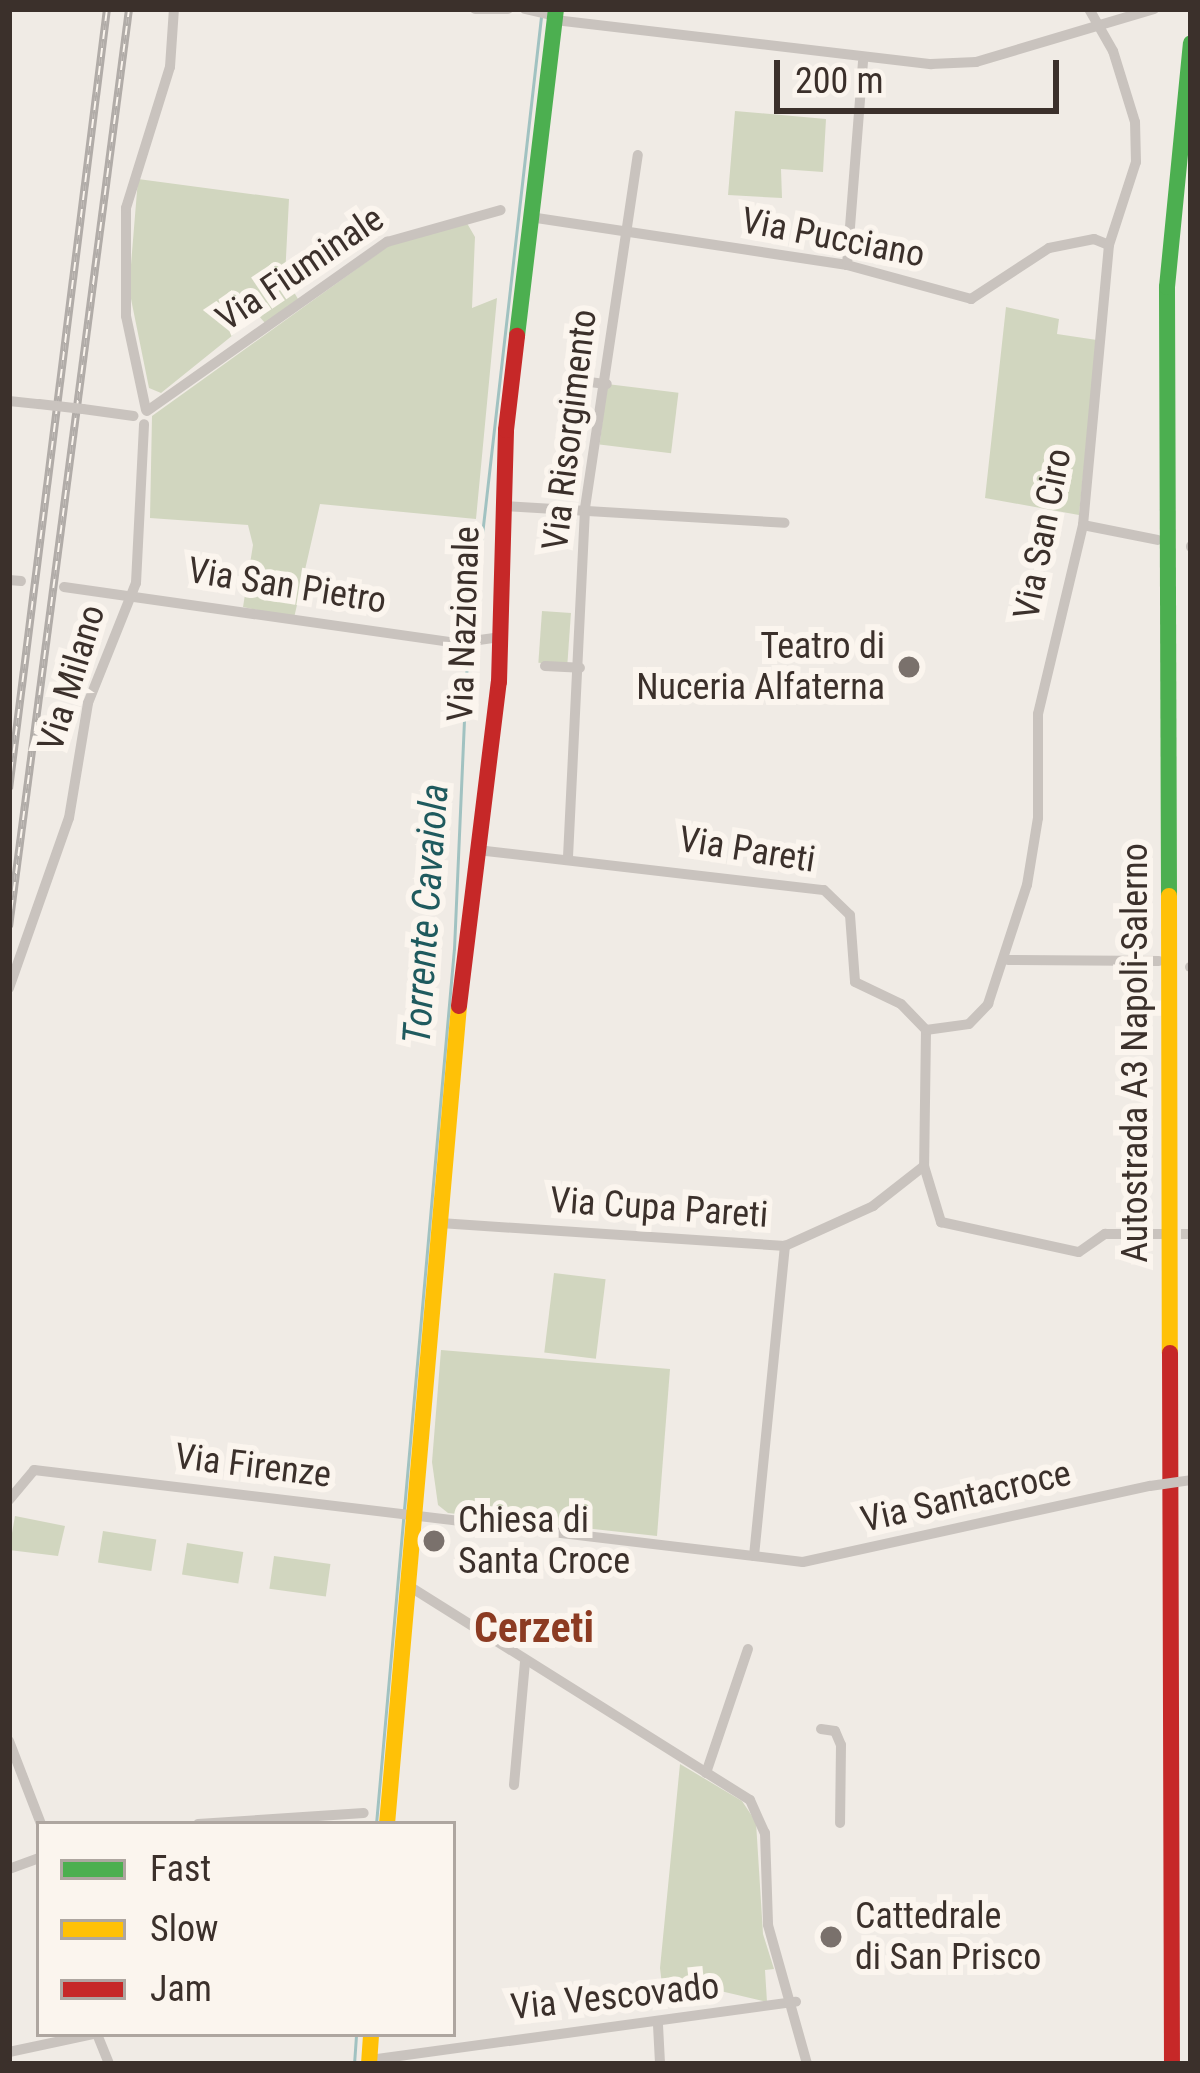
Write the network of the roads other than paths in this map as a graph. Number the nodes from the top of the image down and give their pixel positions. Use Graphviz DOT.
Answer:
graph roads {
  1 [pos="174,9"];
  2 [pos="475,9"];
  3 [pos="508,9"];
  4 [pos="1089,9"];
  5 [pos="1154,9"];
  6 [pos="529,11"];
  7 [pos="554,15"];
  8 [pos="1101,26"];
  9 [pos="1191,43"];
  10 [pos="863,62"];
  11 [pos="1191,122"];
  12 [pos="638,155"];
  13 [pos="500,210"];
  14 [pos="530,217"];
  15 [pos="626,229"];
  16 [pos="1109,245"];
  17 [pos="847,265"];
  18 [pos="573,380"];
  19 [pos="607,384"];
  20 [pos="9,401"];
  21 [pos="143,415"];
  22 [pos="502,506"];
  23 [pos="585,508"];
  24 [pos="784,524"];
  25 [pos="1083,525"];
  26 [pos="1158,540"];
  27 [pos="64,586"];
  28 [pos="132,592"];
  29 [pos="493,638"];
  30 [pos="545,666"];
  31 [pos="580,668"];
  32 [pos="477,850"];
  33 [pos="568,857"];
  34 [pos="1008,960"];
  35 [pos="1159,961"];
  36 [pos="11,986"];
  37 [pos="926,1030"];
  38 [pos="924,1166"];
  39 [pos="440,1223"];
  40 [pos="1162,1234"];
  41 [pos="785,1246"];
  42 [pos="1191,1480"];
  43 [pos="12,1495"];
  44 [pos="415,1521"];
  45 [pos="754,1556"];
  46 [pos="412,1588"];
  47 [pos="748,1649"];
  48 [pos="525,1662"];
  49 [pos="821,1729"];
  50 [pos="9,1741"];
  51 [pos="706,1773"];
  52 [pos="514,1785"];
  53 [pos="364,1814"];
  54 [pos="40,1821"];
  55 [pos="248,1821"];
  56 [pos="387,1821"];
  57 [pos="840,1823"];
  58 [pos="796,2002"];
  59 [pos="658,2025"];
  60 [pos="82,2037"];
  61 [pos="34,2047"];
  62 [pos="9,2052"];
  63 [pos="369,2062"];
  64 [pos="37,2064"];
  65 [pos="660,2064"];
  66 [pos="807,2064"];
  67 [pos="1172,2064"];
  68 [pos="1184,2064"];
  1 -- 21 [label="street, Via Milano"];
  2 -- 3 [label="street"];
  4 -- 8 [label="street, Via San Ciro"];
  5 -- 8 [label="street"];
  6 -- 7 [label="street"];
  7 -- 10 [label="street"];
  7 -- 14 [label="main road, Via Nazionale"];
  8 -- 10 [label="street"];
  8 -- 16 [label="street, Via San Ciro"];
  9 -- 67 [label="main road, Autostrada A3 Napoli-Salerno"];
  10 -- 17 [label="street"];
  11 -- 68 [label="main road, Autostrada A3 Napoli-Salerno"];
  12 -- 15 [label="street, Via Risorgimento"];
  13 -- 21 [label="street, Via Fiuminale"];
  14 -- 15 [label="street, Via Pucciano"];
  14 -- 22 [label="main road, Via Nazionale"];
  15 -- 17 [label="street, Via Pucciano"];
  15 -- 19 [label="street, Via Risorgimento"];
  16 -- 17 [label="street, Via Pucciano"];
  16 -- 25 [label="street, Via San Ciro"];
  18 -- 19 [label="street"];
  19 -- 23 [label="street, Via Risorgimento"];
  20 -- 21 [label="street, bridge"];
  21 -- 28 [label="street, Via Milano"];
  22 -- 23 [label="street"];
  22 -- 29 [label="main road, Via Nazionale"];
  23 -- 24 [label="street"];
  23 -- 31 [label="street, Via Risorgimento"];
  25 -- 26 [label="street"];
  25 -- 34 [label="street, Via San Ciro"];
  27 -- 28 [label="street, Via San Pietro"];
  28 -- 29 [label="street, Via San Pietro"];
  28 -- 36 [label="street, Via Milano"];
  29 -- 32 [label="main road, Via Nazionale"];
  30 -- 31 [label="street"];
  31 -- 33 [label="street, Via Risorgimento"];
  32 -- 33 [label="street, Via Pareti"];
  32 -- 39 [label="main road, Via Nazionale"];
  33 -- 37 [label="street, Via Pareti"];
  34 -- 35 [label="street"];
  34 -- 37 [label="street, Via San Ciro"];
  37 -- 38 [label="street"];
  38 -- 40 [label="street"];
  38 -- 41 [label="street, Via Cupa Pareti"];
  39 -- 41 [label="street, Via Cupa Pareti"];
  39 -- 44 [label="main road, Via Nazionale"];
  41 -- 45 [label="street"];
  42 -- 45 [label="street, Via Santacroce, bridge"];
  43 -- 44 [label="street, Via Firenze"];
  44 -- 45 [label="street, Via Santacroce"];
  44 -- 46 [label="main road, Via Nazionale"];
  46 -- 48 [label="street"];
  46 -- 56 [label="main road, Via Nazionale"];
  47 -- 51 [label="street"];
  48 -- 51 [label="street"];
  48 -- 52 [label="street"];
  49 -- 57 [label="street"];
  50 -- 54 [label="street"];
  51 -- 58 [label="street"];
  53 -- 55 [label="street"];
  58 -- 59 [label="street, Via Vescovado"];
  58 -- 66 [label="street"];
  59 -- 63 [label="street, Via Vescovado"];
  59 -- 65 [label="street"];
  60 -- 61 [label="street"];
  61 -- 62 [label="street"];
  61 -- 64 [label="street"];
}
